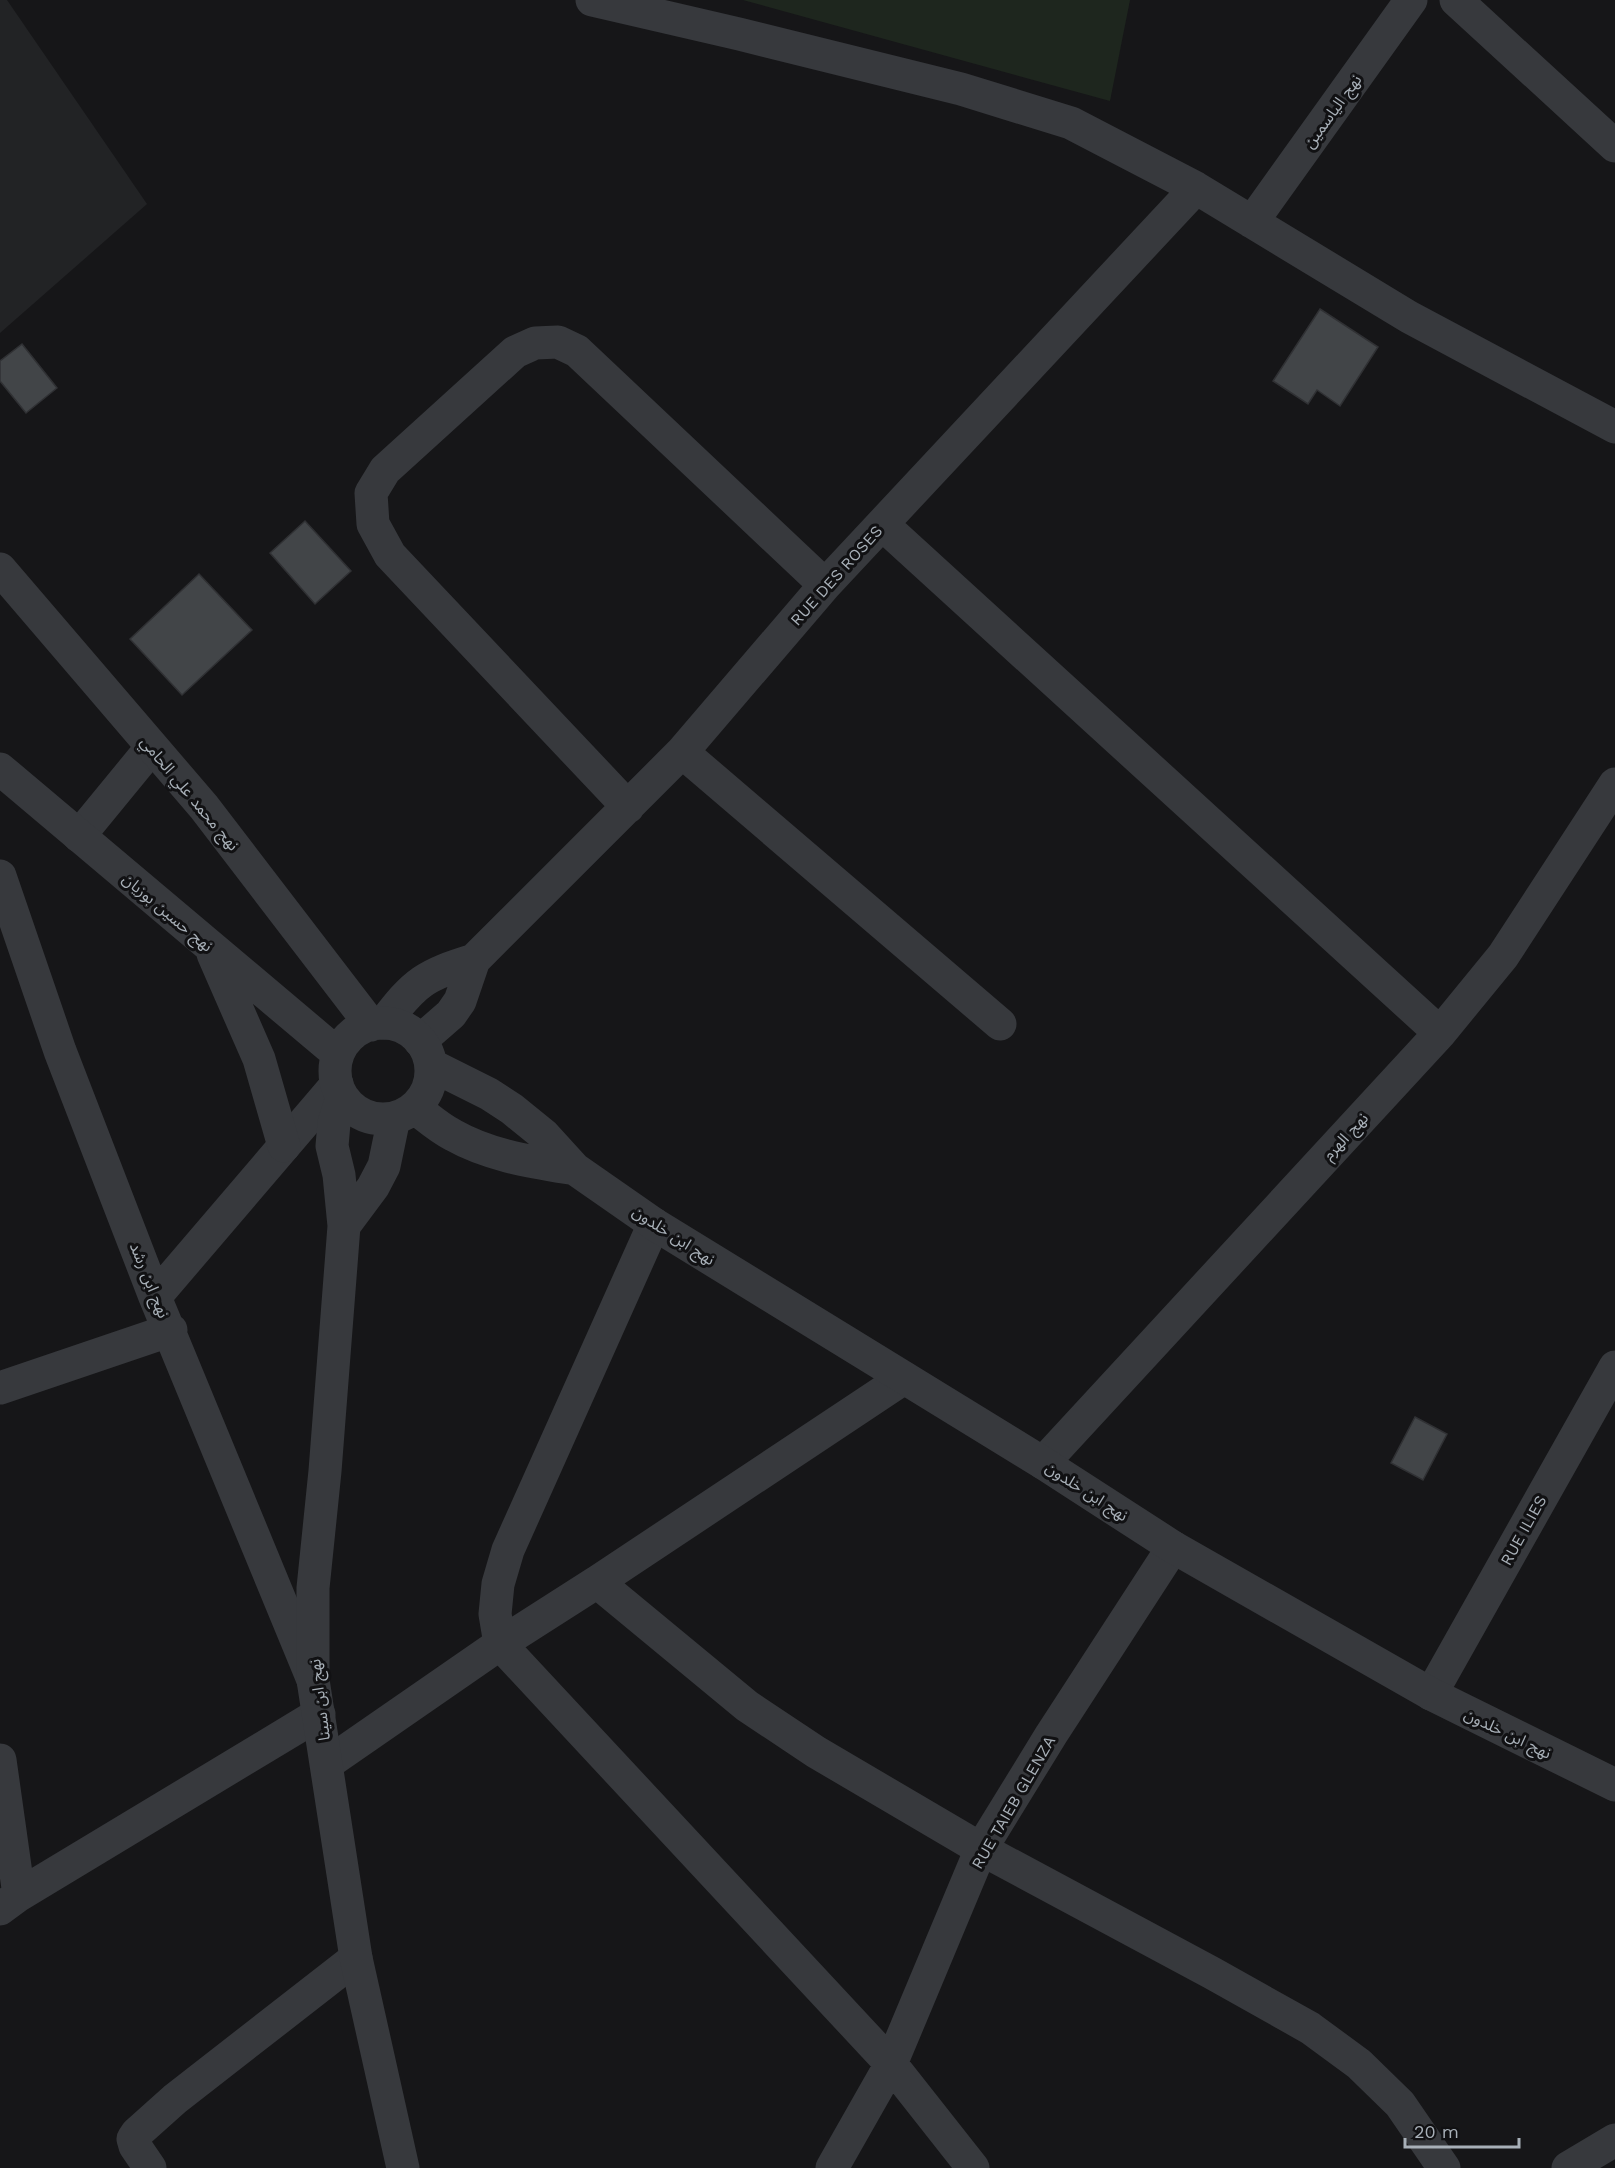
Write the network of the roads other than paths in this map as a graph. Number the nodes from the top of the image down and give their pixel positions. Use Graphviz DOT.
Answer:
graph roads {
  1 [pos="592,0"];
  2 [pos="1411,0"];
  3 [pos="1456,0"];
  4 [pos="1615,146"];
  5 [pos="1196,188"];
  6 [pos="1252,222"];
  7 [pos="1615,427"];
  8 [pos="882,524"];
  9 [pos="0,569"];
  10 [pos="825,585"];
  11 [pos="152,747"];
  12 [pos="682,752"];
  13 [pos="0,769"];
  14 [pos="1615,784"];
  15 [pos="628,807"];
  16 [pos="79,836"];
  17 [pos="0,876"];
  18 [pos="209,947"];
  19 [pos="474,960"];
  20 [pos="378,1024"];
  21 [pos="1000,1024"];
  22 [pos="1440,1033"];
  23 [pos="425,1053"];
  24 [pos="339,1078"];
  25 [pos="404,1113"];
  26 [pos="284,1146"];
  27 [pos="575,1168"];
  28 [pos="654,1224"];
  29 [pos="344,1226"];
  30 [pos="155,1297"];
  31 [pos="171,1330"];
  32 [pos="1615,1366"];
  33 [pos="904,1378"];
  34 [pos="0,1388"];
  35 [pos="1042,1463"];
  36 [pos="1173,1547"];
  37 [pos="597,1582"];
  38 [pos="500,1644"];
  39 [pos="313,1680"];
  40 [pos="1431,1694"];
  41 [pos="319,1714"];
  42 [pos="0,1760"];
  43 [pos="328,1763"];
  44 [pos="1615,1785"];
  45 [pos="981,1849"];
  46 [pos="10,1902"];
  47 [pos="356,1958"];
  48 [pos="891,2064"];
  49 [pos="1615,2140"];
  50 [pos="150,2168"];
  51 [pos="403,2168"];
  52 [pos="832,2168"];
  53 [pos="973,2168"];
  54 [pos="1444,2168"];
  55 [pos="1569,2168"];
  1 -- 5 [label="street"];
  2 -- 6 [label="street, نهج الياسمين"];
  3 -- 4 [label="street"];
  5 -- 6 [label="street"];
  5 -- 8 [label="street, RUE DES ROSES"];
  6 -- 7 [label="street"];
  8 -- 10 [label="street, RUE DES ROSES"];
  8 -- 22 [label="street"];
  9 -- 11 [label="street, نهج محمد علي الحامي"];
  10 -- 12 [label="street, RUE DES ROSES"];
  10 -- 15 [label="street"];
  11 -- 16 [label="street"];
  11 -- 20 [label="street, نهج محمد علي الحامي"];
  12 -- 15 [label="street, RUE DES ROSES"];
  12 -- 21 [label="street"];
  13 -- 16 [label="street, نهج حسين بوزيان"];
  14 -- 22 [label="street, نهج الهرم"];
  15 -- 19 [label="street, RUE DES ROSES"];
  16 -- 18 [label="street, نهج حسين بوزيان"];
  17 -- 30 [label="street, نهج ابن رشد"];
  18 -- 24 [label="street, نهج حسين بوزيان"];
  18 -- 26 [label="street"];
  19 -- 20 [label="street, RUE DES ROSES"];
  19 -- 23 [label="street, RUE DES ROSES"];
  20 -- 23 [label="street"];
  20 -- 24 [label="street"];
  22 -- 35 [label="street, نهج الهرم"];
  23 -- 25 [label="street"];
  23 -- 27 [label="street, نهج ابن خلدون"];
  24 -- 25 [label="street"];
  24 -- 26 [label="street"];
  24 -- 29 [label="street, نهج ابن سينا"];
  25 -- 27 [label="street, نهج ابن خلدون"];
  25 -- 29 [label="street"];
  26 -- 30 [label="street"];
  27 -- 28 [label="street, نهج ابن خلدون"];
  28 -- 33 [label="street, نهج ابن خلدون"];
  28 -- 38 [label="street"];
  29 -- 39 [label="street, نهج ابن سينا"];
  30 -- 31 [label="street, نهج ابن رشد"];
  31 -- 34 [label="street"];
  31 -- 39 [label="street, نهج ابن رشد"];
  32 -- 40 [label="street, RUE ILIES"];
  33 -- 35 [label="street, نهج ابن خلدون"];
  33 -- 37 [label="street"];
  35 -- 36 [label="street, نهج ابن خلدون"];
  36 -- 40 [label="street, نهج ابن خلدون"];
  36 -- 45 [label="street, RUE TAIEB GLENZA"];
  37 -- 38 [label="street"];
  37 -- 45 [label="street"];
  38 -- 43 [label="street"];
  38 -- 48 [label="street"];
  39 -- 41 [label="street, نهج ابن سينا"];
  40 -- 44 [label="street, نهج ابن خلدون"];
  41 -- 43 [label="street, نهج ابن سينا"];
  41 -- 46 [label="street"];
  42 -- 46 [label="street"];
  43 -- 47 [label="street, نهج ابن سينا"];
  45 -- 48 [label="street, RUE TAIEB GLENZA"];
  45 -- 54 [label="street"];
  47 -- 50 [label="street"];
  47 -- 51 [label="street, نهج ابن سينا"];
  48 -- 52 [label="street, RUE TAIEB GLENZA"];
  48 -- 53 [label="street"];
  49 -- 55 [label="street"];
}
